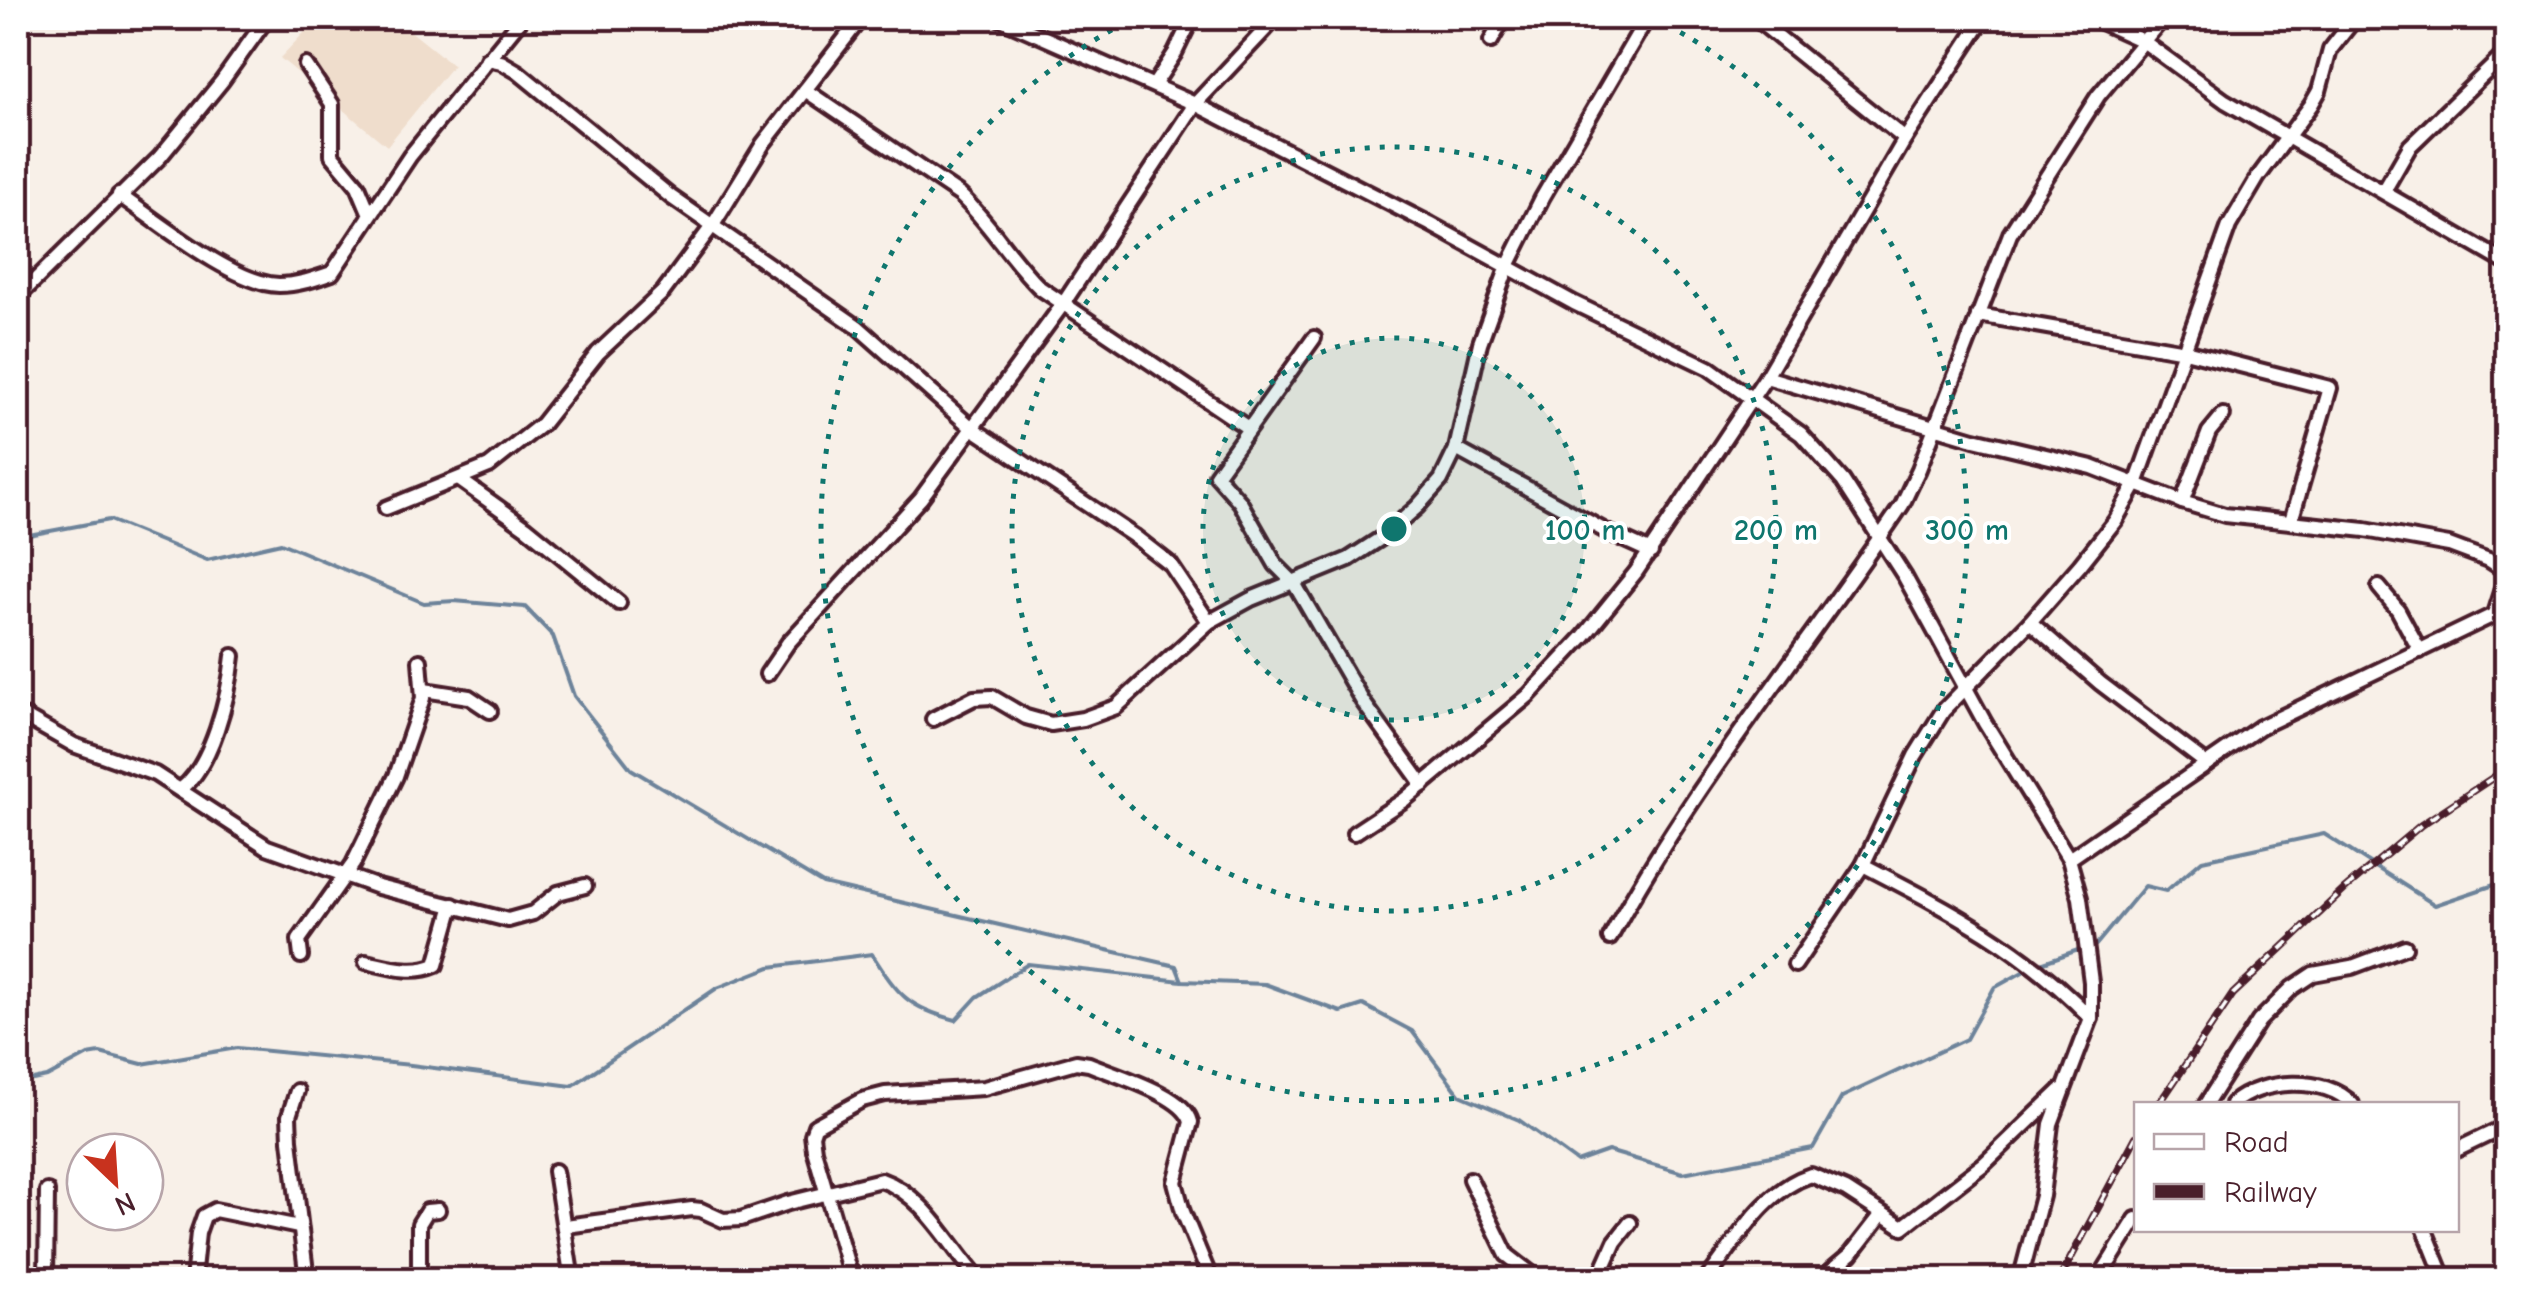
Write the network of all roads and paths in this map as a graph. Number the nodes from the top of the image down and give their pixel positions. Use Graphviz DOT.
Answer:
graph roads {
  1 [pos="267,18"];
  2 [pos="522,18"];
  3 [pos="861,18"];
  4 [pos="999,18"];
  5 [pos="1192,18"];
  6 [pos="1276,18"];
  7 [pos="1504,18"];
  8 [pos="1648,18"];
  9 [pos="1755,18"];
  10 [pos="1984,18"];
  11 [pos="2092,18"];
  12 [pos="2163,18"];
  13 [pos="2355,18"];
  14 [pos="1492,40"];
  15 [pos="2143,41"];
  16 [pos="2506,53"];
  17 [pos="486,59"];
  18 [pos="306,65"];
  19 [pos="1154,86"];
  20 [pos="805,90"];
  21 [pos="1195,104"];
  22 [pos="2288,138"];
  23 [pos="1905,139"];
  24 [pos="2384,191"];
  25 [pos="118,195"];
  26 [pos="370,212"];
  27 [pos="712,225"];
  28 [pos="2506,263"];
  29 [pos="1508,266"];
  30 [pos="18,297"];
  31 [pos="1063,304"];
  32 [pos="1978,314"];
  33 [pos="1314,338"];
  34 [pos="2185,351"];
  35 [pos="1766,376"];
  36 [pos="1750,397"];
  37 [pos="2223,416"];
  38 [pos="1936,426"];
  39 [pos="972,428"];
  40 [pos="1248,428"];
  41 [pos="1456,449"];
  42 [pos="460,480"];
  43 [pos="2136,484"];
  44 [pos="2182,502"];
  45 [pos="386,508"];
  46 [pos="2291,521"];
  47 [pos="1881,536"];
  48 [pos="1651,552"];
  49 [pos="2506,573"];
  50 [pos="1294,582"];
  51 [pos="2380,587"];
  52 [pos="619,603"];
  53 [pos="2500,611"];
  54 [pos="1209,622"];
  55 [pos="2030,622"];
  56 [pos="2420,650"];
  57 [pos="233,656"];
  58 [pos="420,661"];
  59 [pos="767,674"];
  60 [pos="1964,686"];
  61 [pos="424,690"];
  62 [pos="490,711"];
  63 [pos="18,712"];
  64 [pos="933,719"];
  65 [pos="2207,764"];
  66 [pos="1423,785"];
  67 [pos="180,790"];
  68 [pos="1354,832"];
  69 [pos="2068,860"];
  70 [pos="1863,865"];
  71 [pos="344,876"];
  72 [pos="585,886"];
  73 [pos="453,906"];
  74 [pos="1610,938"];
  75 [pos="2405,947"];
  76 [pos="302,956"];
  77 [pos="366,962"];
  78 [pos="1795,965"];
  79 [pos="2091,1018"];
  80 [pos="2062,1089"];
  81 [pos="297,1091"];
  82 [pos="2207,1102"];
  83 [pos="2235,1102"];
  84 [pos="2350,1102"];
  85 [pos="2506,1126"];
  86 [pos="2459,1149"];
  87 [pos="555,1171"];
  88 [pos="1470,1179"];
  89 [pos="47,1191"];
  90 [pos="827,1196"];
  91 [pos="438,1210"];
  92 [pos="1882,1214"];
  93 [pos="2134,1222"];
  94 [pos="1630,1223"];
  95 [pos="566,1226"];
  96 [pos="299,1227"];
  97 [pos="2426,1232"];
  98 [pos="1716,1267"];
  99 [pos="1536,1279"];
  100 [pos="46,1280"];
  101 [pos="194,1280"];
  102 [pos="307,1280"];
  103 [pos="418,1280"];
  104 [pos="572,1280"];
  105 [pos="852,1280"];
  106 [pos="980,1280"];
  107 [pos="1211,1280"];
  108 [pos="1553,1280"];
  109 [pos="1598,1280"];
  110 [pos="1706,1280"];
  111 [pos="1730,1280"];
  112 [pos="1820,1280"];
  113 [pos="2020,1280"];
  114 [pos="2098,1280"];
  115 [pos="2445,1280"];
  1 -- 25 [label="street"];
  2 -- 17 [label="street"];
  3 -- 20 [label="street"];
  4 -- 19 [label="street"];
  5 -- 19 [label="street"];
  6 -- 21 [label="street"];
  7 -- 14 [label="street"];
  8 -- 29 [label="street"];
  9 -- 23 [label="street"];
  10 -- 23 [label="street"];
  11 -- 15 [label="street"];
  12 -- 15 [label="street"];
  13 -- 22 [label="street"];
  15 -- 22 [label="street"];
  15 -- 32 [label="street"];
  16 -- 24 [label="street"];
  17 -- 26 [label="street"];
  17 -- 27 [label="street"];
  18 -- 26 [label="street"];
  19 -- 21 [label="street"];
  20 -- 27 [label="street"];
  20 -- 31 [label="street"];
  21 -- 29 [label="street"];
  21 -- 31 [label="street"];
  22 -- 24 [label="street"];
  22 -- 34 [label="street"];
  23 -- 35 [label="street"];
  24 -- 28 [label="street"];
  25 -- 26 [label="street"];
  25 -- 30 [label="street"];
  27 -- 39 [label="street"];
  27 -- 42 [label="street"];
  29 -- 36 [label="street"];
  29 -- 41 [label="street"];
  31 -- 39 [label="street"];
  31 -- 40 [label="street"];
  32 -- 34 [label="street"];
  32 -- 38 [label="street"];
  33 -- 40 [label="street"];
  34 -- 43 [label="street"];
  34 -- 46 [label="street"];
  35 -- 36 [label="street"];
  35 -- 38 [label="street"];
  36 -- 47 [label="street"];
  36 -- 48 [label="street"];
  37 -- 44 [label="street"];
  38 -- 43 [label="street"];
  38 -- 47 [label="street"];
  39 -- 54 [label="street"];
  39 -- 59 [label="street"];
  40 -- 50 [label="street"];
  41 -- 48 [label="street"];
  41 -- 50 [label="street"];
  42 -- 45 [label="street"];
  42 -- 52 [label="street"];
  43 -- 44 [label="street"];
  43 -- 55 [label="street"];
  44 -- 46 [label="street"];
  46 -- 49 [label="street"];
  47 -- 60 [label="street"];
  47 -- 74 [label="street"];
  48 -- 66 [label="street"];
  49 -- 53 [label="street"];
  50 -- 54 [label="street"];
  50 -- 66 [label="street"];
  51 -- 56 [label="street"];
  53 -- 56 [label="street"];
  54 -- 64 [label="street"];
  55 -- 60 [label="street"];
  55 -- 65 [label="street"];
  56 -- 65 [label="street"];
  57 -- 67 [label="street"];
  58 -- 61 [label="street"];
  60 -- 69 [label="street"];
  60 -- 70 [label="street"];
  61 -- 62 [label="street"];
  61 -- 71 [label="street"];
  63 -- 67 [label="street"];
  65 -- 69 [label="street"];
  66 -- 68 [label="street"];
  67 -- 71 [label="street"];
  69 -- 79 [label="street"];
  70 -- 78 [label="street"];
  70 -- 79 [label="street"];
  71 -- 73 [label="street"];
  71 -- 76 [label="street"];
  72 -- 73 [label="street"];
  73 -- 77 [label="street"];
  75 -- 82 [label="street"];
  79 -- 80 [label="street"];
  80 -- 92 [label="street"];
  80 -- 113 [label="street"];
  81 -- 96 [label="street"];
  83 -- 84 [label="street"];
  85 -- 86 [label="street"];
  87 -- 95 [label="street"];
  88 -- 99 [label="street"];
  89 -- 100 [label="street"];
  90 -- 95 [label="street"];
  90 -- 105 [label="street"];
  90 -- 106 [label="street"];
  90 -- 107 [label="street"];
  91 -- 103 [label="street"];
  92 -- 98 [label="street"];
  92 -- 112 [label="street"];
  93 -- 114 [label="street"];
  94 -- 109 [label="street"];
  95 -- 104 [label="street"];
  96 -- 101 [label="street"];
  96 -- 102 [label="street"];
  97 -- 115 [label="street"];
  98 -- 110 [label="street"];
  98 -- 111 [label="street"];
  99 -- 108 [label="street"];
}
